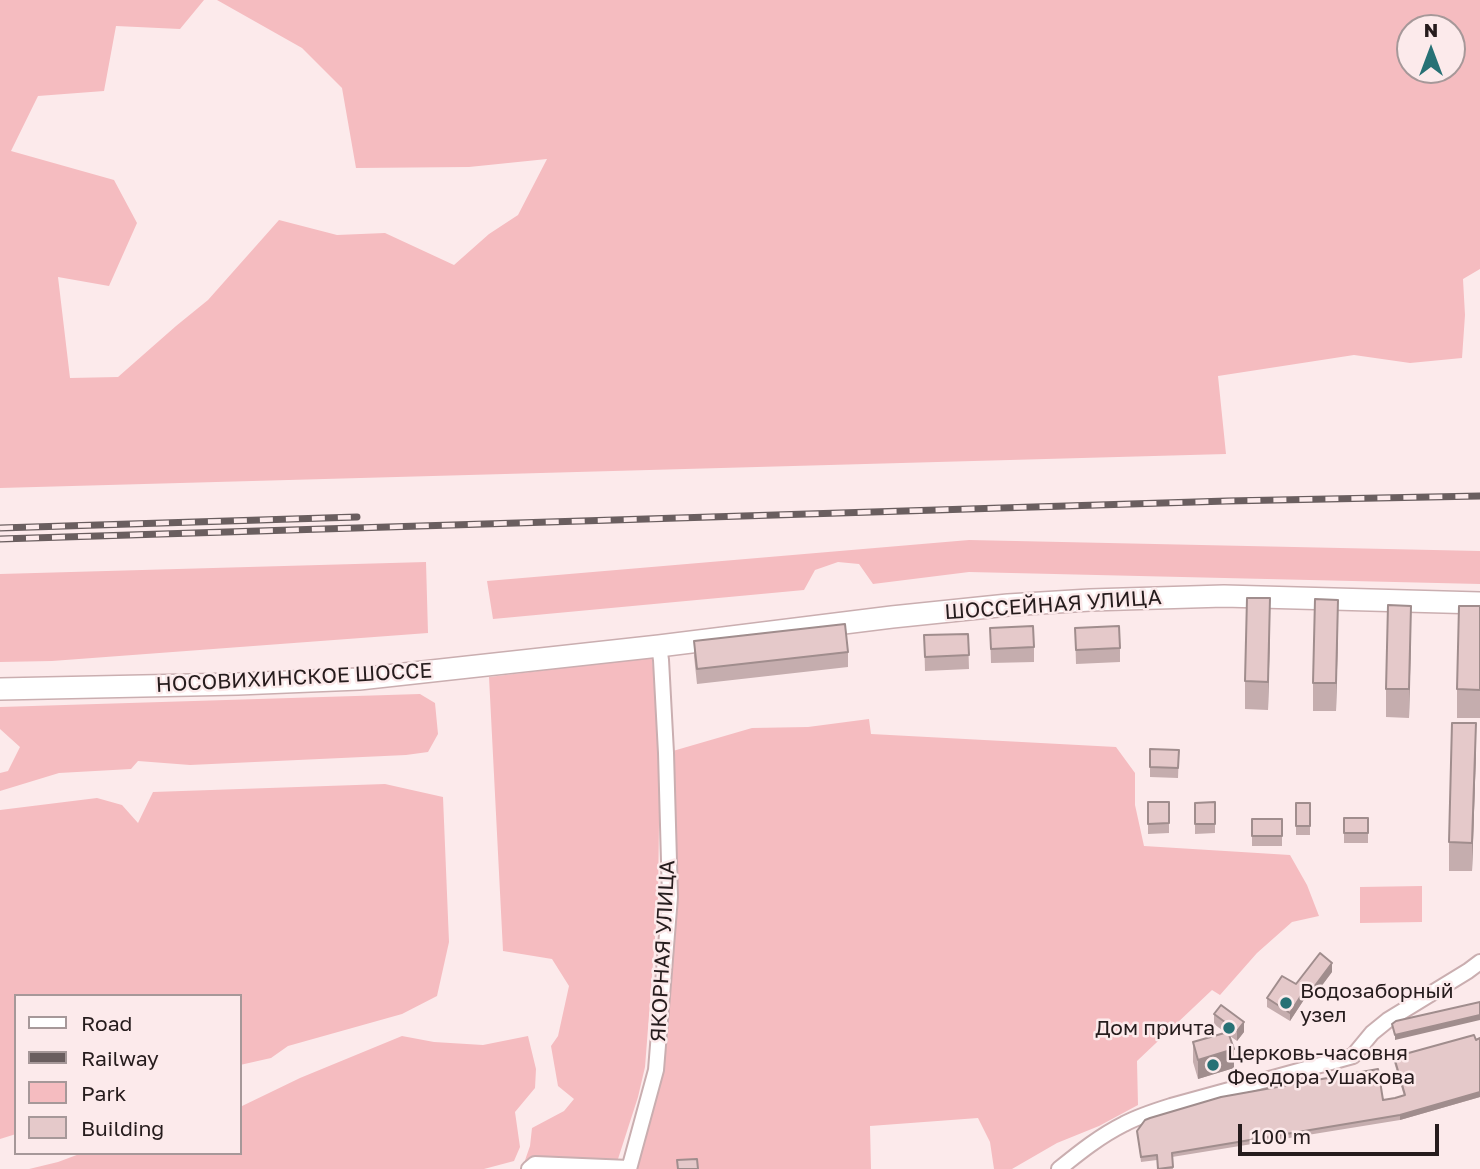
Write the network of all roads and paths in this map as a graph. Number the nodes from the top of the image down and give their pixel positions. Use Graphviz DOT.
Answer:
graph roads {
  1 [pos="1480,603"];
  2 [pos="659,646"];
  3 [pos="629,649"];
  4 [pos="0,689"];
  5 [pos="1480,962"];
  6 [pos="529,1169"];
  7 [pos="629,1169"];
  8 [pos="1059,1169"];
  1 -- 2 [label="main road, ШОССЕЙНАЯ УЛИЦА"];
  2 -- 3 [label="main road, ШОССЕЙНАЯ УЛИЦА"];
  2 -- 7 [label="street, ЯКОРНАЯ УЛИЦА"];
  3 -- 4 [label="main road, НОСОВИХИНСКОЕ ШОССЕ"];
  5 -- 8 [label="street"];
  6 -- 7 [label="street"];
}
